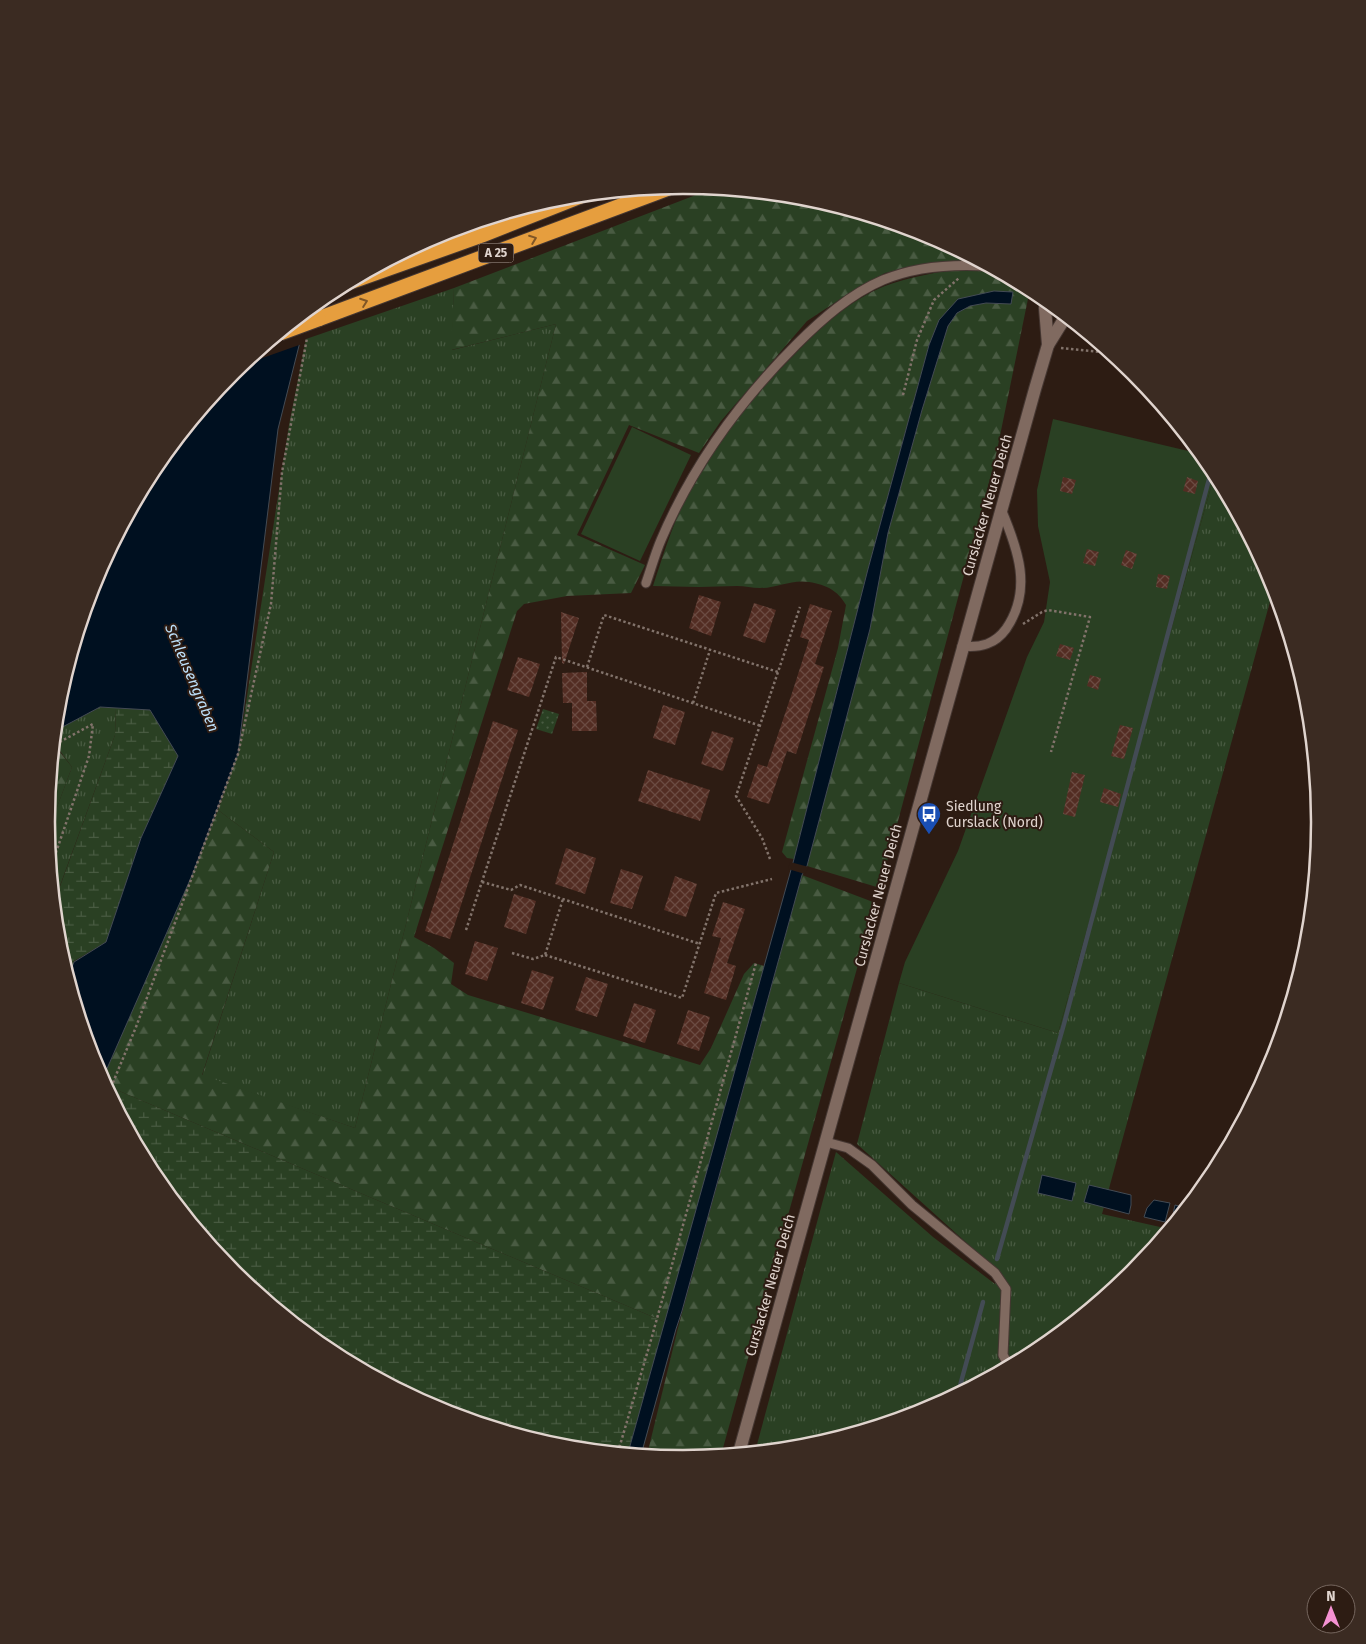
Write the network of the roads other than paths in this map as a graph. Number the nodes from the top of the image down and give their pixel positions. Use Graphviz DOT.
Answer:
graph roads {
  1 [pos="651,195"];
  2 [pos="549,208"];
  3 [pos="973,266"];
  4 [pos="385,269"];
  5 [pos="1045,310"];
  6 [pos="1062,322"];
  7 [pos="294,330"];
  8 [pos="1048,345"];
  9 [pos="1001,508"];
  10 [pos="646,583"];
  11 [pos="962,646"];
  12 [pos="826,1142"];
  13 [pos="1006,1361"];
  14 [pos="741,1447"];
  7 -- 1 [label="highway, A 25, one-way, bridge"];
  2 -- 4 [label="highway, A 25"];
  3 -- 10 [label="lane"];
  5 -- 8 [label="street, Curslacker Neuer Deich"];
  6 -- 8 [label="street, Curslacker Neuer Deich"];
  8 -- 9 [label="street, Curslacker Neuer Deich"];
  9 -- 11 [label="street, Curslacker Neuer Deich"];
  9 -- 11 [label="lane"];
  11 -- 12 [label="street, Curslacker Neuer Deich"];
  12 -- 13 [label="lane"];
  12 -- 14 [label="street, Curslacker Neuer Deich"];
}
